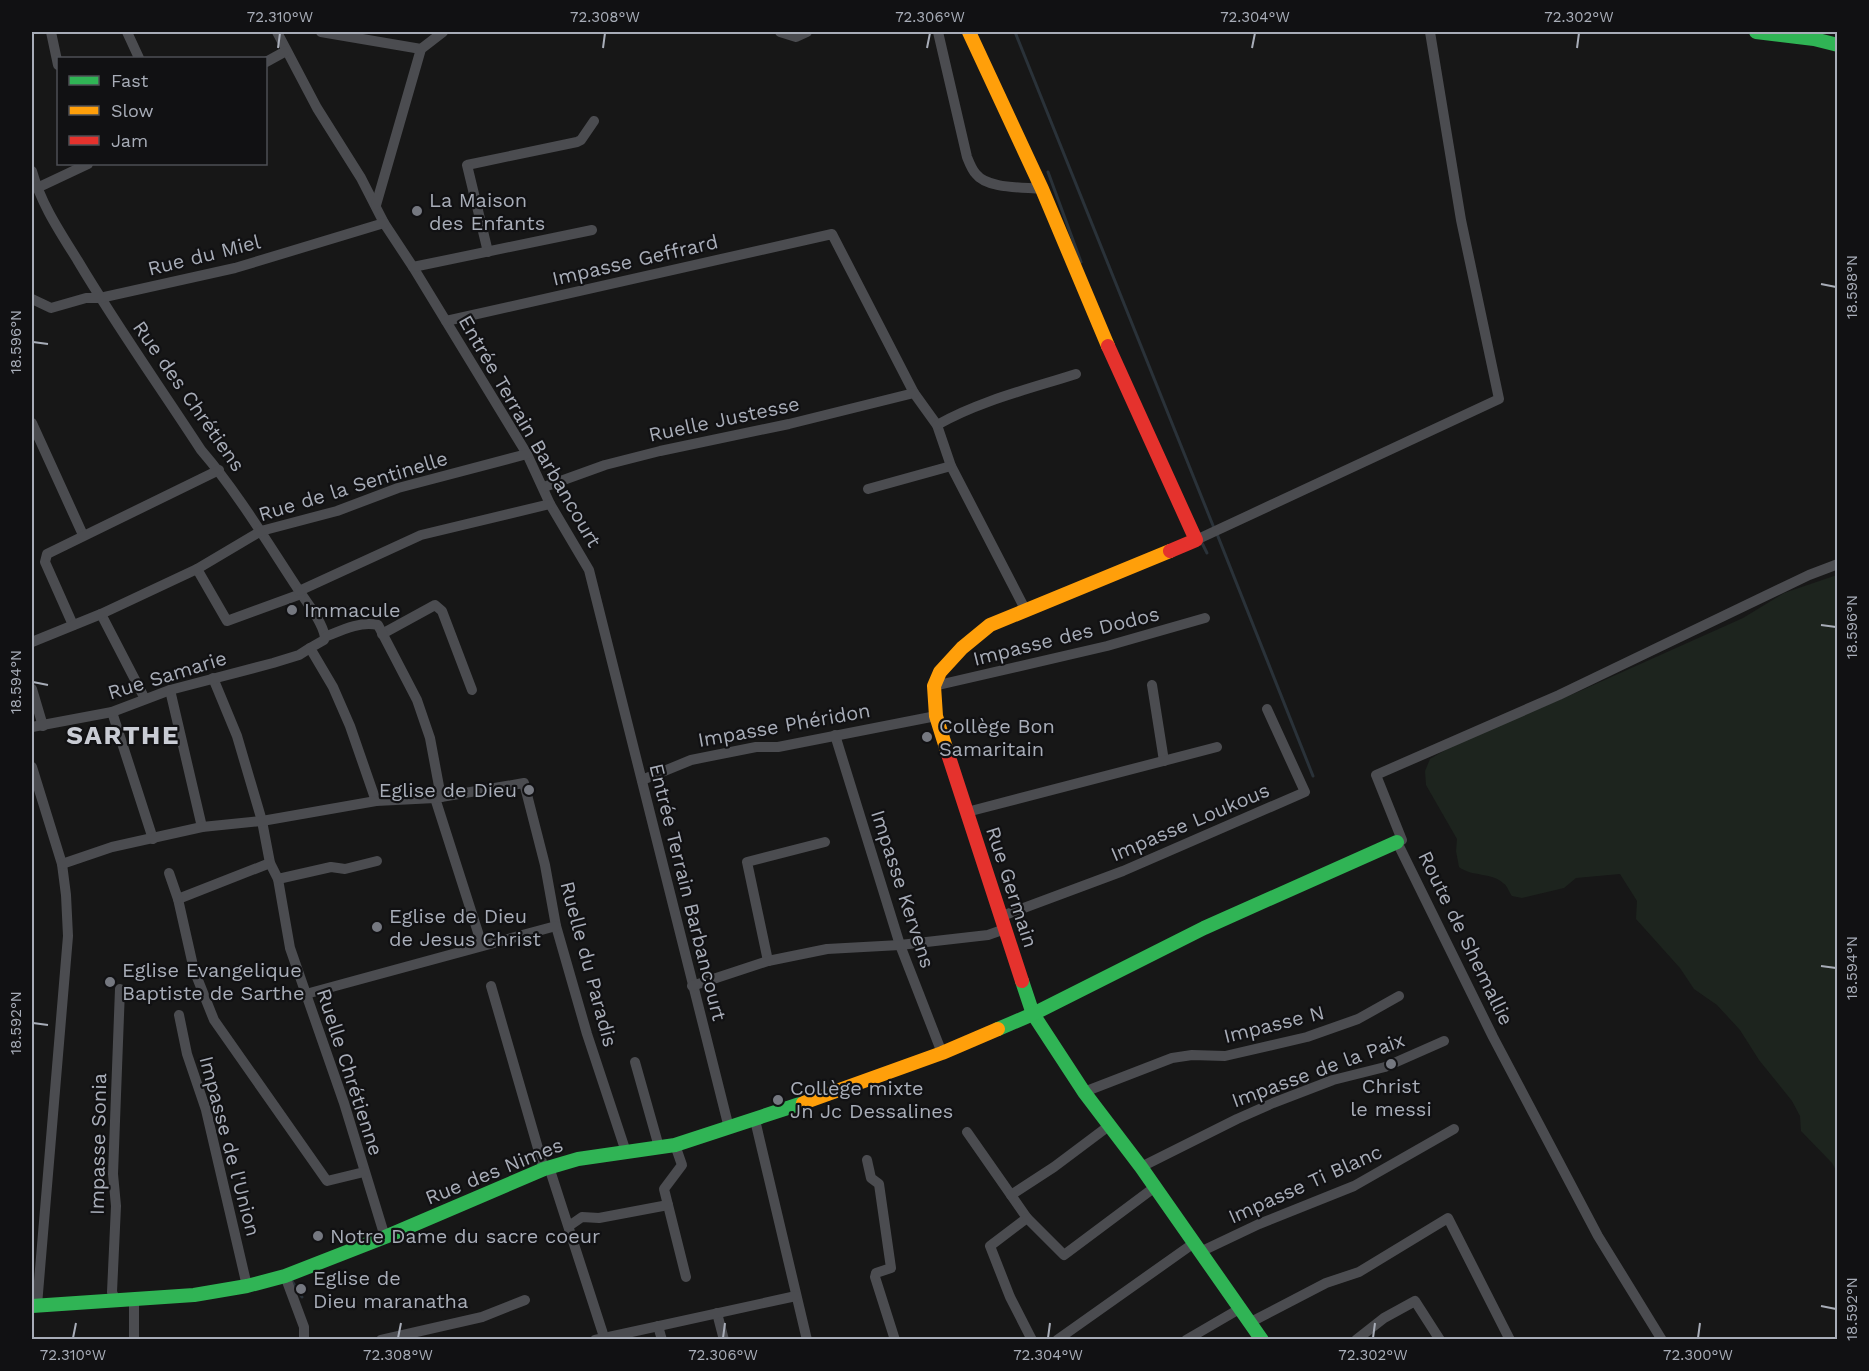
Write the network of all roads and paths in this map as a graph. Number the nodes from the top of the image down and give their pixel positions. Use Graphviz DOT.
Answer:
graph roads {
  1 [pos="51,32"];
  2 [pos="141,32"];
  3 [pos="278,32"];
  4 [pos="321,32"];
  5 [pos="443,32"];
  6 [pos="780,32"];
  7 [pos="807,32"];
  8 [pos="938,32"];
  9 [pos="969,32"];
  10 [pos="1430,32"];
  11 [pos="1756,32"];
  12 [pos="129,34"];
  13 [pos="1838,45"];
  14 [pos="421,49"];
  15 [pos="286,51"];
  16 [pos="139,57"];
  17 [pos="57,60"];
  18 [pos="267,61"];
  19 [pos="594,121"];
  20 [pos="86,165"];
  21 [pos="32,171"];
  22 [pos="36,188"];
  23 [pos="1042,189"];
  24 [pos="376,205"];
  25 [pos="384,223"];
  26 [pos="592,230"];
  27 [pos="488,252"];
  28 [pos="413,267"];
  29 [pos="100,298"];
  30 [pos="32,299"];
  31 [pos="446,321"];
  32 [pos="1076,374"];
  33 [pos="914,393"];
  34 [pos="32,423"];
  35 [pos="938,425"];
  36 [pos="527,454"];
  37 [pos="951,466"];
  38 [pos="219,470"];
  39 [pos="544,486"];
  40 [pos="868,489"];
  41 [pos="550,504"];
  42 [pos="261,531"];
  43 [pos="83,535"];
  44 [pos="1199,538"];
  45 [pos="1838,564"];
  46 [pos="197,569"];
  47 [pos="300,593"];
  48 [pos="1025,609"];
  49 [pos="101,614"];
  50 [pos="1205,618"];
  51 [pos="74,625"];
  52 [pos="382,634"];
  53 [pos="325,637"];
  54 [pos="32,642"];
  55 [pos="310,648"];
  56 [pos="213,678"];
  57 [pos="1152,685"];
  58 [pos="934,686"];
  59 [pos="32,690"];
  60 [pos="170,690"];
  61 [pos="472,690"];
  62 [pos="145,699"];
  63 [pos="1267,710"];
  64 [pos="112,712"];
  65 [pos="936,716"];
  66 [pos="37,726"];
  67 [pos="835,735"];
  68 [pos="1217,747"];
  69 [pos="1164,761"];
  70 [pos="32,767"];
  71 [pos="642,780"];
  72 [pos="1305,792"];
  73 [pos="438,798"];
  74 [pos="376,801"];
  75 [pos="1311,804"];
  76 [pos="968,812"];
  77 [pos="262,821"];
  78 [pos="202,827"];
  79 [pos="153,839"];
  80 [pos="825,842"];
  81 [pos="1397,842"];
  82 [pos="377,861"];
  83 [pos="270,863"];
  84 [pos="62,864"];
  85 [pos="169,873"];
  86 [pos="278,879"];
  87 [pos="178,899"];
  88 [pos="1004,922"];
  89 [pos="556,926"];
  90 [pos="482,945"];
  91 [pos="900,945"];
  92 [pos="768,961"];
  93 [pos="491,986"];
  94 [pos="692,986"];
  95 [pos="120,989"];
  96 [pos="306,994"];
  97 [pos="1399,996"];
  98 [pos="1033,1014"];
  99 [pos="179,1015"];
  100 [pos="1444,1041"];
  101 [pos="942,1053"];
  102 [pos="635,1062"];
  103 [pos="1084,1092"];
  104 [pos="755,1120"];
  105 [pos="1110,1125"];
  106 [pos="729,1128"];
  107 [pos="1454,1129"];
  108 [pos="967,1132"];
  109 [pos="675,1145"];
  110 [pos="659,1148"];
  111 [pos="626,1152"];
  112 [pos="867,1160"];
  113 [pos="1141,1167"];
  114 [pos="547,1168"];
  115 [pos="364,1172"];
  116 [pos="1155,1187"];
  117 [pos="1011,1195"];
  118 [pos="668,1205"];
  119 [pos="1027,1218"];
  120 [pos="569,1226"];
  121 [pos="385,1237"];
  122 [pos="1197,1247"];
  123 [pos="285,1276"];
  124 [pos="686,1277"];
  125 [pos="247,1286"];
  126 [pos="796,1296"];
  127 [pos="134,1298"];
  128 [pos="115,1299"];
  129 [pos="525,1300"];
  130 [pos="34,1305"];
  131 [pos="1241,1308"];
  132 [pos="717,1313"];
  133 [pos="1251,1322"];
  134 [pos="658,1326"];
  135 [pos="601,1339"];
  136 [pos="134,1340"];
  137 [pos="304,1340"];
  138 [pos="381,1340"];
  139 [pos="662,1340"];
  140 [pos="724,1340"];
  141 [pos="807,1340"];
  142 [pos="895,1340"];
  143 [pos="1032,1340"];
  144 [pos="1057,1340"];
  145 [pos="1186,1340"];
  146 [pos="1262,1340"];
  147 [pos="1356,1340"];
  148 [pos="1440,1340"];
  149 [pos="1510,1340"];
  150 [pos="1662,1340"];
  1 -- 17 [label="street"];
  2 -- 12 [label="street"];
  3 -- 15 [label="street, Entrée Terrain Barbancourt"];
  4 -- 14 [label="street"];
  5 -- 14 [label="street"];
  6 -- 7 [label="street"];
  8 -- 23 [label="street"];
  9 -- 23 [label="street"];
  10 -- 44 [label="street"];
  11 -- 13 [label="street"];
  12 -- 16 [label="street"];
  14 -- 24 [label="street"];
  15 -- 18 [label="street"];
  15 -- 24 [label="street, Entrée Terrain Barbancourt"];
  19 -- 27 [label="street"];
  20 -- 22 [label="street"];
  21 -- 22 [label="street, Rue des Chrétiens"];
  22 -- 29 [label="street, Rue des Chrétiens"];
  23 -- 44 [label="street"];
  24 -- 25 [label="street, Entrée Terrain Barbancourt"];
  25 -- 28 [label="street, Entrée Terrain Barbancourt"];
  25 -- 29 [label="street, Rue du Miel"];
  26 -- 27 [label="street"];
  27 -- 28 [label="street"];
  28 -- 31 [label="street, Entrée Terrain Barbancourt"];
  29 -- 30 [label="street, Rue du Miel"];
  29 -- 38 [label="street, Rue des Chrétiens"];
  31 -- 33 [label="street, Impasse Geffrard"];
  31 -- 36 [label="street, Entrée Terrain Barbancourt"];
  32 -- 35 [label="street"];
  33 -- 35 [label="street"];
  33 -- 39 [label="street, Ruelle Justesse"];
  34 -- 43 [label="street"];
  35 -- 37 [label="street"];
  36 -- 39 [label="street, Entrée Terrain Barbancourt"];
  36 -- 42 [label="street, Rue de la Sentinelle"];
  37 -- 40 [label="street"];
  37 -- 48 [label="street"];
  38 -- 42 [label="street, Rue des Chrétiens"];
  38 -- 43 [label="street"];
  39 -- 41 [label="street, Entrée Terrain Barbancourt"];
  41 -- 47 [label="street"];
  41 -- 71 [label="street, Entrée Terrain Barbancourt"];
  42 -- 46 [label="street, Rue de la Sentinelle"];
  42 -- 47 [label="street, Rue des Chrétiens"];
  43 -- 51 [label="street"];
  44 -- 48 [label="street"];
  45 -- 81 [label="street"];
  46 -- 47 [label="street"];
  46 -- 49 [label="street, Rue de la Sentinelle"];
  47 -- 53 [label="street, Rue des Chrétiens"];
  48 -- 58 [label="street"];
  49 -- 51 [label="street, Rue de la Sentinelle"];
  49 -- 62 [label="street"];
  50 -- 58 [label="street, Impasse des Dodos"];
  51 -- 54 [label="street, Rue de la Sentinelle"];
  52 -- 53 [label="street, Rue Samarie"];
  52 -- 61 [label="street"];
  52 -- 73 [label="street"];
  53 -- 55 [label="street, Rue Samarie"];
  55 -- 56 [label="street, Rue Samarie"];
  55 -- 74 [label="street"];
  56 -- 60 [label="street, Rue Samarie"];
  56 -- 77 [label="street, Ruelle Chrétienne"];
  57 -- 69 [label="street"];
  58 -- 65 [label="street, Rue Germain"];
  59 -- 66 [label="street"];
  60 -- 62 [label="street, Rue Samarie"];
  60 -- 78 [label="street"];
  62 -- 64 [label="street, Rue Samarie"];
  63 -- 72 [label="street"];
  64 -- 66 [label="street, Rue Samarie"];
  64 -- 79 [label="street"];
  65 -- 67 [label="street, Impasse Phéridon"];
  65 -- 76 [label="street, Rue Germain"];
  67 -- 71 [label="street, Impasse Phéridon"];
  67 -- 91 [label="street, Impasse Kervens"];
  68 -- 69 [label="street"];
  69 -- 76 [label="street"];
  70 -- 84 [label="street"];
  71 -- 94 [label="street, Entrée Terrain Barbancourt"];
  72 -- 75 [label="street"];
  72 -- 88 [label="street, Impasse Loukous"];
  73 -- 74 [label="street"];
  73 -- 89 [label="street, Ruelle du Paradis"];
  73 -- 90 [label="street"];
  74 -- 77 [label="street"];
  76 -- 88 [label="street, Rue Germain"];
  77 -- 78 [label="street"];
  77 -- 83 [label="street, Ruelle Chrétienne"];
  78 -- 79 [label="street"];
  79 -- 84 [label="street"];
  80 -- 92 [label="street"];
  81 -- 98 [label="street, Route de Shemallie"];
  81 -- 150 [label="street, Route de Shemallie"];
  82 -- 86 [label="street"];
  83 -- 86 [label="street, Ruelle Chrétienne"];
  83 -- 87 [label="street"];
  84 -- 130 [label="street"];
  85 -- 87 [label="street"];
  86 -- 96 [label="street, Ruelle Chrétienne"];
  87 -- 115 [label="street"];
  88 -- 91 [label="street, Impasse Loukous"];
  88 -- 98 [label="street, Rue Germain"];
  89 -- 90 [label="street"];
  89 -- 111 [label="street, Ruelle du Paradis"];
  90 -- 96 [label="street"];
  91 -- 92 [label="street, Impasse Loukous"];
  91 -- 101 [label="street, Impasse Kervens"];
  92 -- 94 [label="street, Impasse Loukous"];
  93 -- 114 [label="street"];
  94 -- 106 [label="street, Entrée Terrain Barbancourt"];
  95 -- 128 [label="street, Impasse Sonia"];
  96 -- 115 [label="street, Ruelle Chrétienne"];
  97 -- 103 [label="street, Impasse N"];
  98 -- 101 [label="street, Rue des Nimes"];
  98 -- 103 [label="street, Rue Germain"];
  99 -- 125 [label="street, Impasse de l'Union"];
  100 -- 113 [label="street, Impasse de la Paix"];
  101 -- 104 [label="street, Rue des Nimes"];
  102 -- 110 [label="street"];
  103 -- 105 [label="street, Rue Germain"];
  104 -- 106 [label="street, Rue des Nimes"];
  104 -- 126 [label="street"];
  105 -- 113 [label="street, Rue Germain"];
  105 -- 117 [label="street"];
  106 -- 109 [label="street, Rue des Nimes"];
  107 -- 122 [label="street, Impasse Ti Blanc"];
  108 -- 117 [label="street"];
  109 -- 110 [label="street, Rue des Nimes"];
  109 -- 118 [label="street"];
  110 -- 111 [label="street, Rue des Nimes"];
  111 -- 114 [label="street, Rue des Nimes"];
  112 -- 142 [label="street"];
  113 -- 116 [label="street, Rue Germain"];
  114 -- 120 [label="street"];
  114 -- 121 [label="street, Rue des Nimes"];
  115 -- 121 [label="street, Ruelle Chrétienne"];
  116 -- 119 [label="street"];
  116 -- 122 [label="street, Rue Germain"];
  117 -- 119 [label="street"];
  118 -- 120 [label="street"];
  118 -- 124 [label="street"];
  119 -- 143 [label="street"];
  120 -- 135 [label="street"];
  121 -- 123 [label="street, Rue des Nimes"];
  122 -- 131 [label="street, Rue Germain"];
  122 -- 144 [label="street, Impasse Ti Blanc"];
  123 -- 125 [label="street, Rue des Nimes"];
  123 -- 137 [label="street"];
  125 -- 127 [label="street, Rue des Nimes"];
  126 -- 132 [label="street"];
  126 -- 141 [label="street"];
  127 -- 128 [label="street, Rue des Nimes"];
  127 -- 136 [label="street"];
  128 -- 130 [label="street, Rue des Nimes"];
  129 -- 138 [label="street"];
  131 -- 133 [label="street, Rue Germain"];
  131 -- 145 [label="street"];
  132 -- 134 [label="street"];
  132 -- 140 [label="street"];
  133 -- 146 [label="street, Rue Germain"];
  133 -- 149 [label="street"];
  134 -- 135 [label="street"];
  134 -- 139 [label="street"];
  147 -- 148 [label="street"];
}
